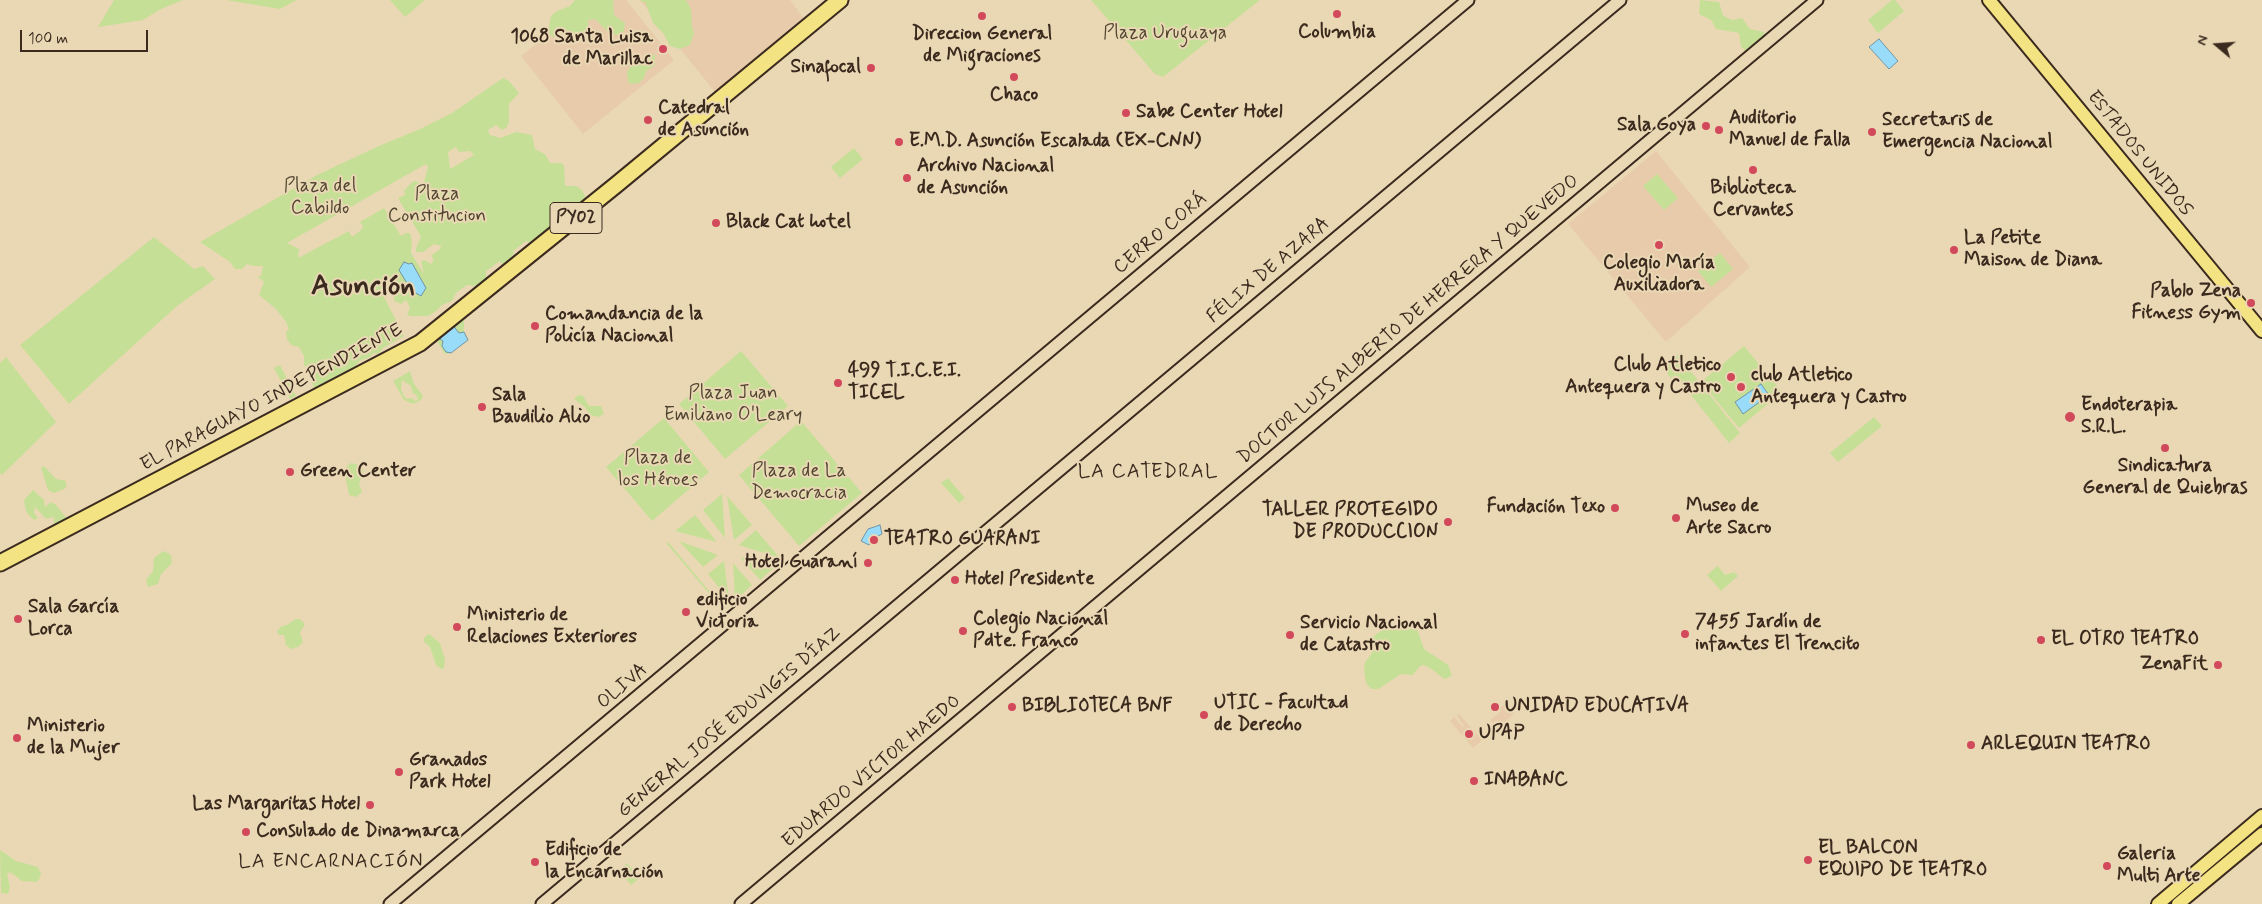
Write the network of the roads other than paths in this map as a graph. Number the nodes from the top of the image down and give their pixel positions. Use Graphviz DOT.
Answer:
graph roads {
  1 [pos="840,0"];
  2 [pos="1468,0"];
  3 [pos="1620,0"];
  4 [pos="1817,0"];
  5 [pos="1989,0"];
  6 [pos="2262,331"];
  7 [pos="877,495"];
  8 [pos="0,564"];
  9 [pos="940,569"];
  10 [pos="1025,666"];
  11 [pos="2262,816"];
  12 [pos="2262,834"];
  13 [pos="390,904"];
  14 [pos="542,904"];
  15 [pos="741,904"];
  16 [pos="2158,904"];
  17 [pos="2178,904"];
  1 -- 8 [label="highway, EL PARAGUAYO INDEPENDIENTE / PY02"];
  2 -- 7 [label="street, CERRO CORÁ"];
  3 -- 9 [label="street, FÉLIX DE AZARA"];
  4 -- 10 [label="street, DOCTOR LUIS ALBERTO DE HERRERA Y QUEVEDO"];
  5 -- 6 [label="main road, ESTADOS UNIDOS"];
  7 -- 13 [label="street, OLIVA"];
  9 -- 14 [label="street, GENERAL JOSÉ EDUVIGIS DÍAZ"];
  10 -- 15 [label="street, EDUARDO VICTOR HAEDO"];
  11 -- 16 [label="main road"];
  12 -- 17 [label="main road"];
}
